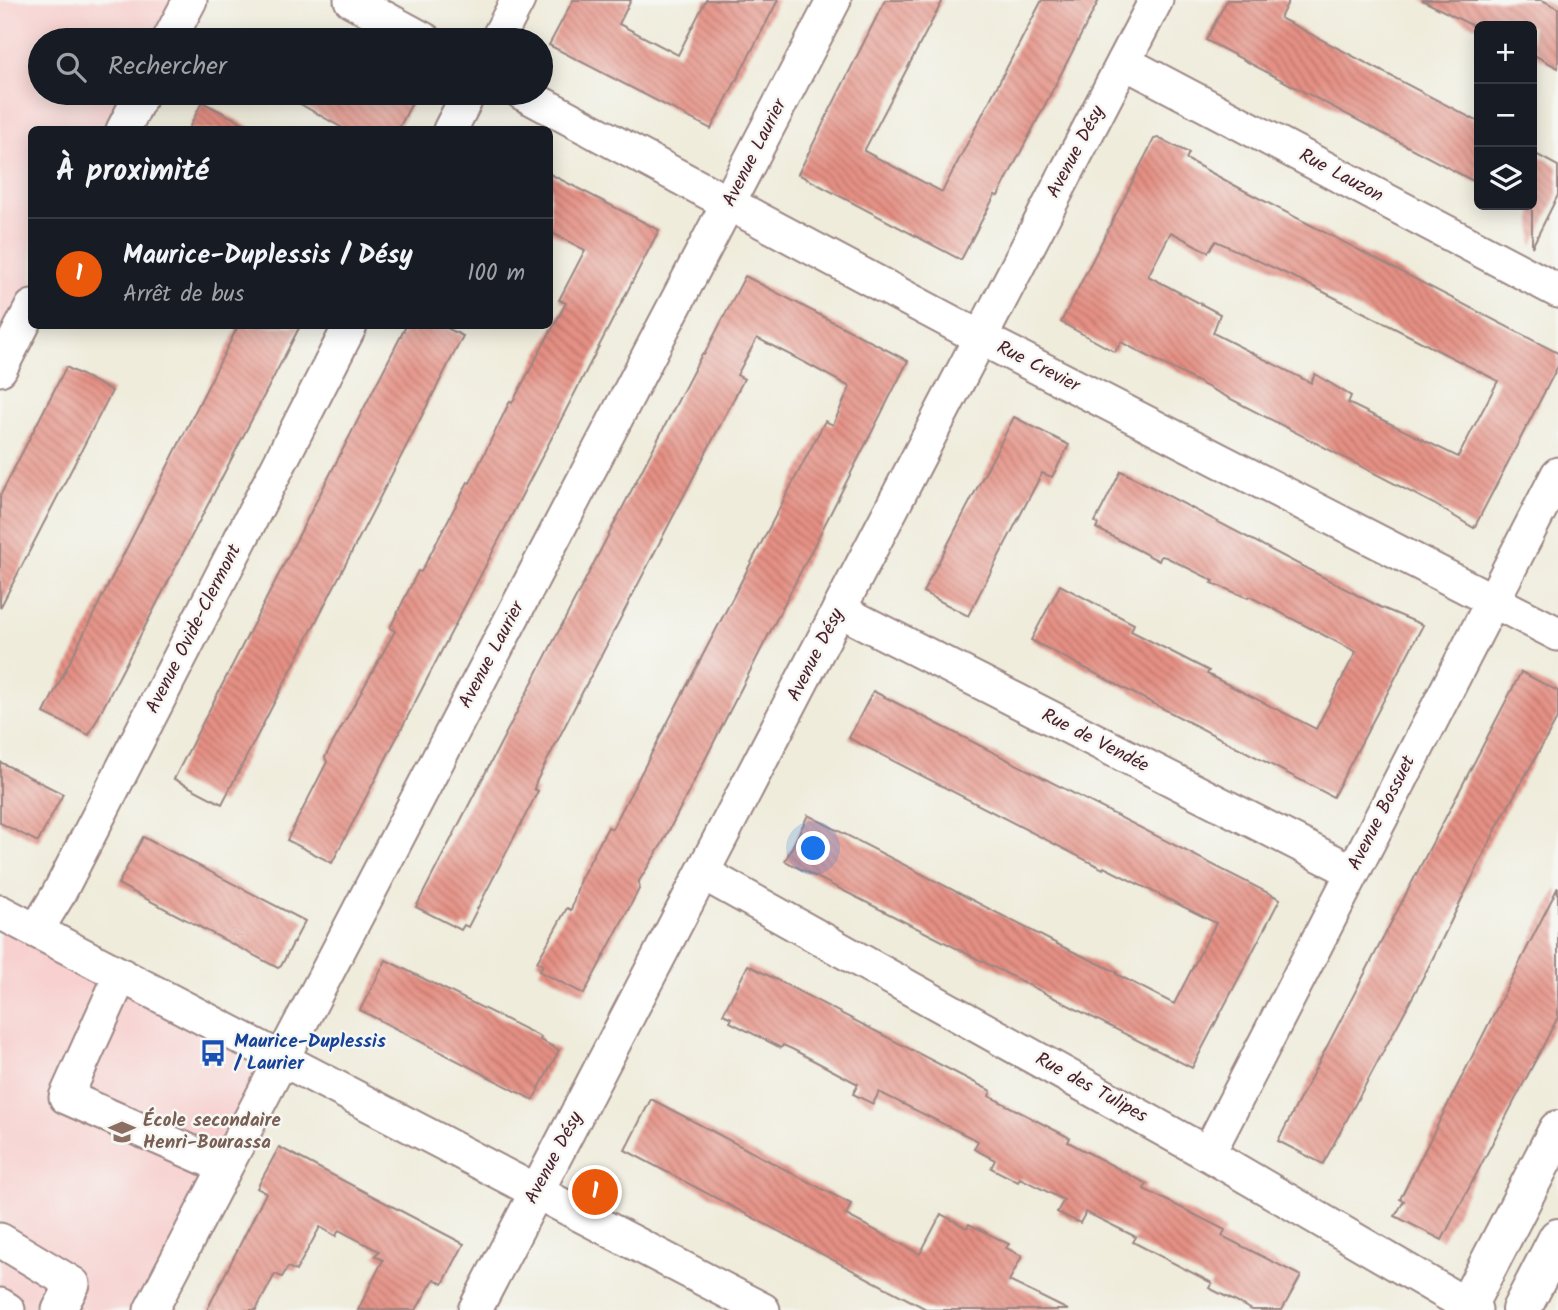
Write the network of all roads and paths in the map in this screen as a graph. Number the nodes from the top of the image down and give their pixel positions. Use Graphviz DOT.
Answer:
graph roads {
  1 [pos="190,0"];
  2 [pos="351,0"];
  3 [pos="517,0"];
  4 [pos="834,0"];
  5 [pos="1156,0"];
  6 [pos="175,28"];
  7 [pos="403,28"];
  8 [pos="502,28"];
  9 [pos="1124,62"];
  10 [pos="136,105"];
  11 [pos="463,105"];
  12 [pos="545,105"];
  13 [pos="125,126"];
  14 [pos="452,126"];
  15 [pos="730,203"];
  16 [pos="1558,291"];
  17 [pos="28,315"];
  18 [pos="348,329"];
  19 [pos="979,337"];
  20 [pos="0,369"];
  21 [pos="1558,474"];
  22 [pos="1492,601"];
  23 [pos="839,610"];
  24 [pos="1558,635"];
  25 [pos="1352,871"];
  26 [pos="703,873"];
  27 [pos="0,912"];
  28 [pos="36,931"];
  29 [pos="121,975"];
  30 [pos="280,1059"];
  31 [pos="1558,1130"];
  32 [pos="1208,1154"];
  33 [pos="225,1167"];
  34 [pos="536,1192"];
  35 [pos="1558,1238"];
  36 [pos="0,1240"];
  37 [pos="0,1306"];
  38 [pos="1469,1309"];
  39 [pos="8,1310"];
  40 [pos="59,1310"];
  41 [pos="151,1310"];
  42 [pos="475,1310"];
  43 [pos="763,1310"];
  44 [pos="1521,1310"];
  1 -- 6 [label="street"];
  2 -- 7 [label="street"];
  3 -- 8 [label="street"];
  4 -- 15 [label="street, Avenue Laurier"];
  5 -- 9 [label="street, Avenue Désy"];
  9 -- 16 [label="street, Rue Lauzon"];
  9 -- 19 [label="street, Avenue Désy"];
  10 -- 13 [label="street"];
  11 -- 14 [label="street"];
  12 -- 15 [label="street, Rue Crevier"];
  15 -- 19 [label="street, Rue Crevier"];
  15 -- 30 [label="street, Avenue Laurier"];
  17 -- 20 [label="street"];
  18 -- 28 [label="street, Avenue Ovide-Clermont"];
  19 -- 22 [label="street, Rue Crevier"];
  19 -- 23 [label="street, Avenue Désy"];
  21 -- 22 [label="street, Avenue Bossuet"];
  22 -- 24 [label="street, Rue Crevier"];
  22 -- 25 [label="street, Avenue Bossuet"];
  23 -- 25 [label="street, Rue de Vendée"];
  23 -- 26 [label="street, Avenue Désy"];
  25 -- 32 [label="street, Avenue Bossuet"];
  26 -- 32 [label="street, Rue des Tulipes"];
  26 -- 34 [label="street, Avenue Désy"];
  27 -- 28 [label="street"];
  28 -- 29 [label="street"];
  29 -- 30 [label="street"];
  29 -- 33 [label="street"];
  30 -- 33 [label="street, Avenue Laurier"];
  30 -- 34 [label="street"];
  31 -- 38 [label="main road"];
  32 -- 38 [label="street, Rue des Tulipes"];
  33 -- 41 [label="street, Avenue Laurier"];
  34 -- 42 [label="street, Avenue Désy"];
  34 -- 43 [label="street"];
  35 -- 44 [label="main road"];
  36 -- 40 [label="street"];
  37 -- 39 [label="street"];
}
